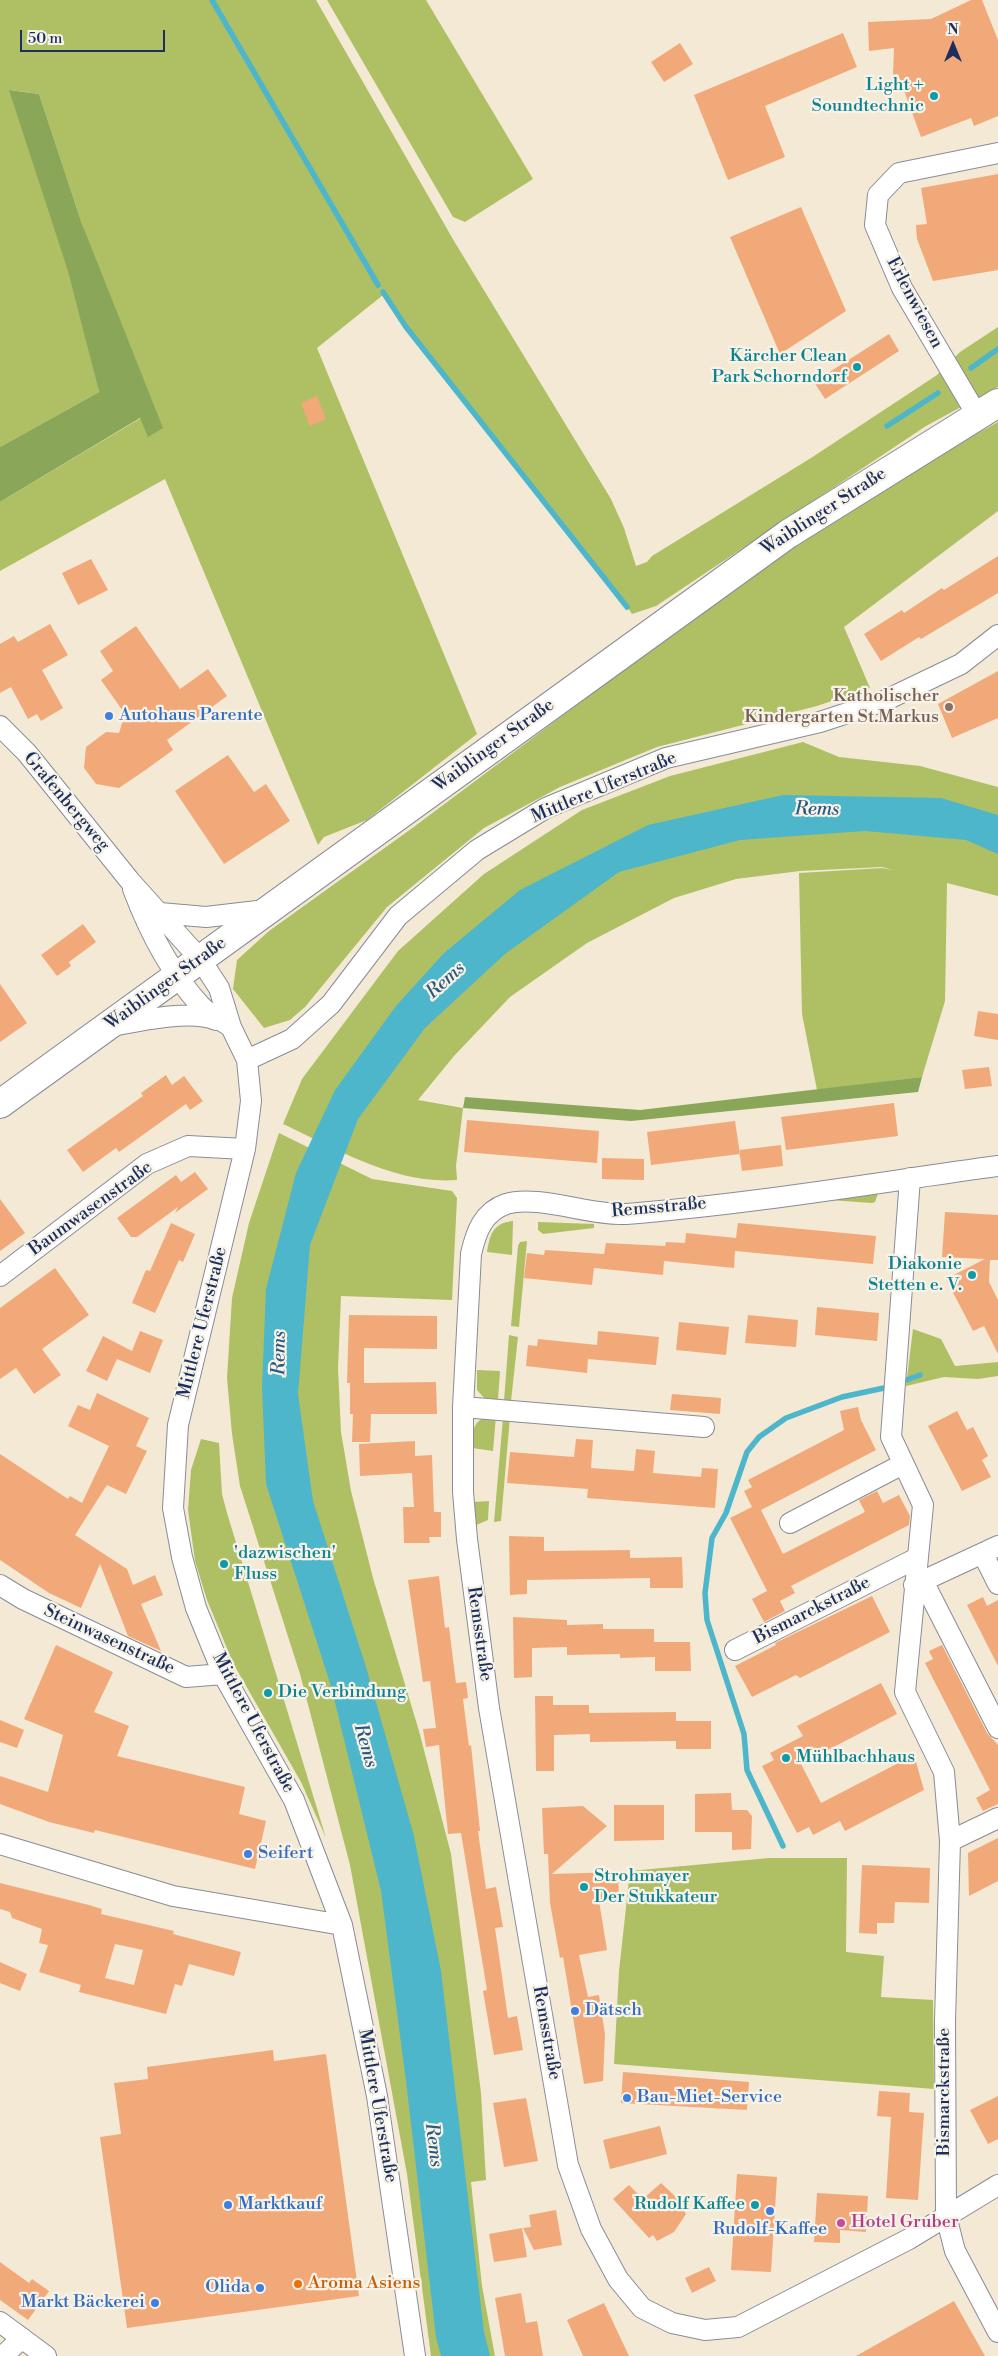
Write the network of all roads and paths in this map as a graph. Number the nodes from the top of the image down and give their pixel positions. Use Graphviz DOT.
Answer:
graph roads {
  1 [pos="998,153"];
  2 [pos="987,409"];
  3 [pos="998,635"];
  4 [pos="0,726"];
  5 [pos="130,880"];
  6 [pos="268,910"];
  7 [pos="160,913"];
  8 [pos="200,959"];
  9 [pos="177,976"];
  10 [pos="106,1027"];
  11 [pos="231,1027"];
  12 [pos="247,1060"];
  13 [pos="0,1104"];
  14 [pos="245,1150"];
  15 [pos="998,1166"];
  16 [pos="910,1178"];
  17 [pos="0,1276"];
  18 [pos="463,1407"];
  19 [pos="704,1427"];
  20 [pos="904,1464"];
  21 [pos="790,1523"];
  22 [pos="990,1550"];
  23 [pos="917,1558"];
  24 [pos="918,1583"];
  25 [pos="998,1584"];
  26 [pos="0,1585"];
  27 [pos="734,1650"];
  28 [pos="223,1674"];
  29 [pos="998,1728"];
  30 [pos="998,1818"];
  31 [pos="950,1840"];
  32 [pos="0,1844"];
  33 [pos="342,1925"];
  34 [pos="998,2185"];
  35 [pos="946,2216"];
  36 [pos="0,2322"];
  37 [pos="998,2332"];
  38 [pos="22,2338"];
  39 [pos="3,2356"];
  40 [pos="46,2356"];
  41 [pos="415,2356"];
  1 -- 2 [label="street, Erlenwiesen"];
  2 -- 6 [label="main road, Waiblinger Straße"];
  3 -- 12 [label="street, Mittlere Uferstraße"];
  4 -- 5 [label="street, Grafenbergweg"];
  5 -- 7 [label="street, Grafenbergweg"];
  5 -- 9 [label="street, Grafenbergweg"];
  6 -- 7 [label="street"];
  6 -- 8 [label="main road, Waiblinger Straße"];
  7 -- 8 [label="street, Grafenbergweg"];
  8 -- 9 [label="main road, Waiblinger Straße"];
  8 -- 11 [label="street, Mittlere Uferstraße"];
  9 -- 10 [label="main road, Waiblinger Straße"];
  9 -- 11 [label="street, Mittlere Uferstraße"];
  10 -- 11 [label="street"];
  10 -- 13 [label="main road, Waiblinger Straße"];
  11 -- 12 [label="street, Mittlere Uferstraße"];
  12 -- 14 [label="street, Mittlere Uferstraße"];
  14 -- 17 [label="street, Baumwasenstraße"];
  14 -- 28 [label="street, Mittlere Uferstraße"];
  15 -- 16 [label="street, Remsstraße"];
  16 -- 18 [label="street, Remsstraße"];
  16 -- 20 [label="street, Bismarckstraße"];
  18 -- 19 [label="street"];
  18 -- 35 [label="street, Remsstraße"];
  20 -- 21 [label="street"];
  20 -- 23 [label="street, Bismarckstraße"];
  22 -- 24 [label="street"];
  22 -- 25 [label="street"];
  23 -- 24 [label="street, Bismarckstraße"];
  23 -- 27 [label="street, Bismarckstraße"];
  24 -- 29 [label="street"];
  24 -- 31 [label="street, Bismarckstraße"];
  26 -- 28 [label="street, Steinwasenstraße"];
  28 -- 33 [label="street, Mittlere Uferstraße"];
  30 -- 31 [label="street"];
  31 -- 35 [label="street, Bismarckstraße"];
  32 -- 33 [label="street"];
  33 -- 41 [label="street, Mittlere Uferstraße"];
  34 -- 35 [label="street, Remsstraße"];
  35 -- 37 [label="street, Bismarckstraße"];
  36 -- 38 [label="street"];
  38 -- 39 [label="street"];
  38 -- 40 [label="street"];
}
